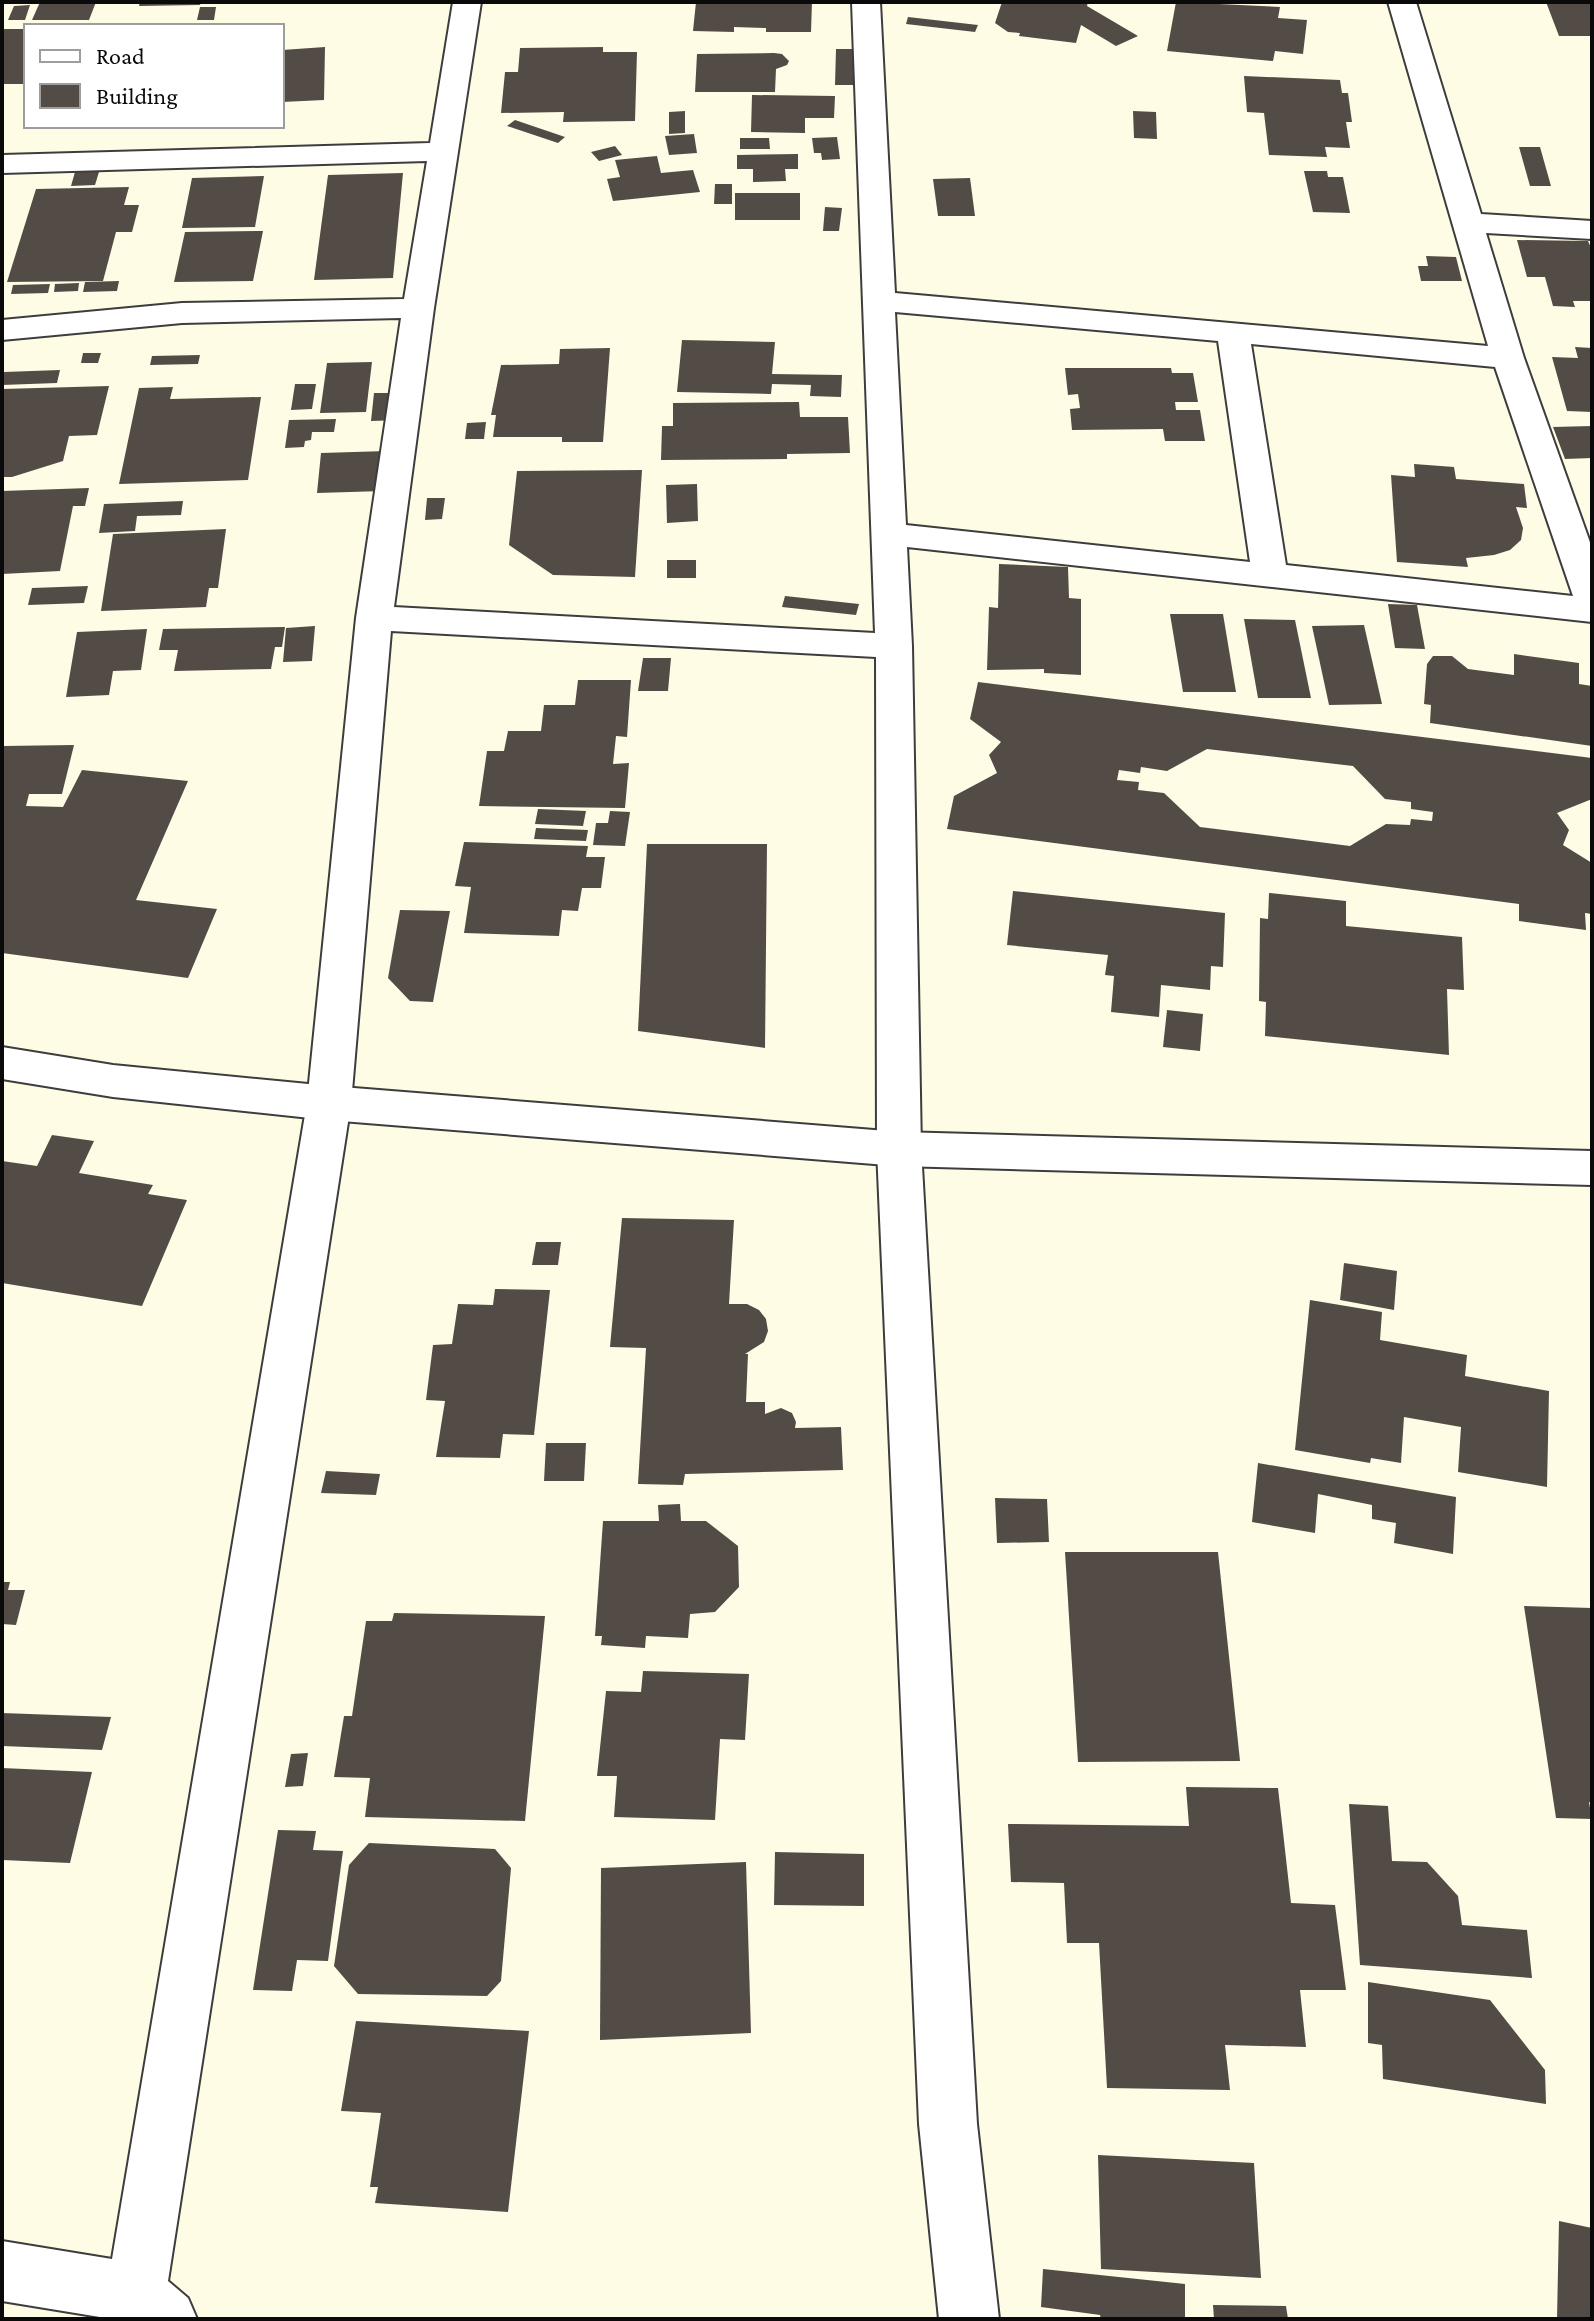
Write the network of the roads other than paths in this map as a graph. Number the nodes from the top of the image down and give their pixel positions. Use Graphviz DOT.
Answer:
graph roads {
  1 [pos="467,2"];
  2 [pos="866,2"];
  3 [pos="1402,2"];
  4 [pos="444,152"];
  5 [pos="2,164"];
  6 [pos="1468,223"];
  7 [pos="1592,230"];
  8 [pos="879,301"];
  9 [pos="418,308"];
  10 [pos="2,330"];
  11 [pos="1233,331"];
  12 [pos="1508,358"];
  13 [pos="889,534"];
  14 [pos="1270,575"];
  15 [pos="1592,599"];
  16 [pos="1592,610"];
  17 [pos="374,618"];
  18 [pos="894,646"];
  19 [pos="2,1063"];
  20 [pos="329,1103"];
  21 [pos="899,1149"];
  22 [pos="1592,1168"];
  23 [pos="2,2271"];
  24 [pos="152,2306"];
  25 [pos="969,2319"];
  1 -- 4 [label="street"];
  2 -- 8 [label="street"];
  3 -- 6 [label="street"];
  4 -- 5 [label="street"];
  4 -- 9 [label="street"];
  6 -- 7 [label="street"];
  6 -- 12 [label="street"];
  8 -- 11 [label="street"];
  8 -- 13 [label="street"];
  9 -- 10 [label="street"];
  9 -- 17 [label="street"];
  11 -- 12 [label="street"];
  11 -- 14 [label="street"];
  12 -- 15 [label="street"];
  13 -- 14 [label="street"];
  13 -- 18 [label="street"];
  14 -- 16 [label="street"];
  17 -- 18 [label="street"];
  17 -- 20 [label="street"];
  18 -- 21 [label="street"];
  19 -- 20 [label="street"];
  20 -- 21 [label="street"];
  20 -- 24 [label="street"];
  21 -- 22 [label="street"];
  21 -- 25 [label="street"];
  23 -- 24 [label="street"];
}
